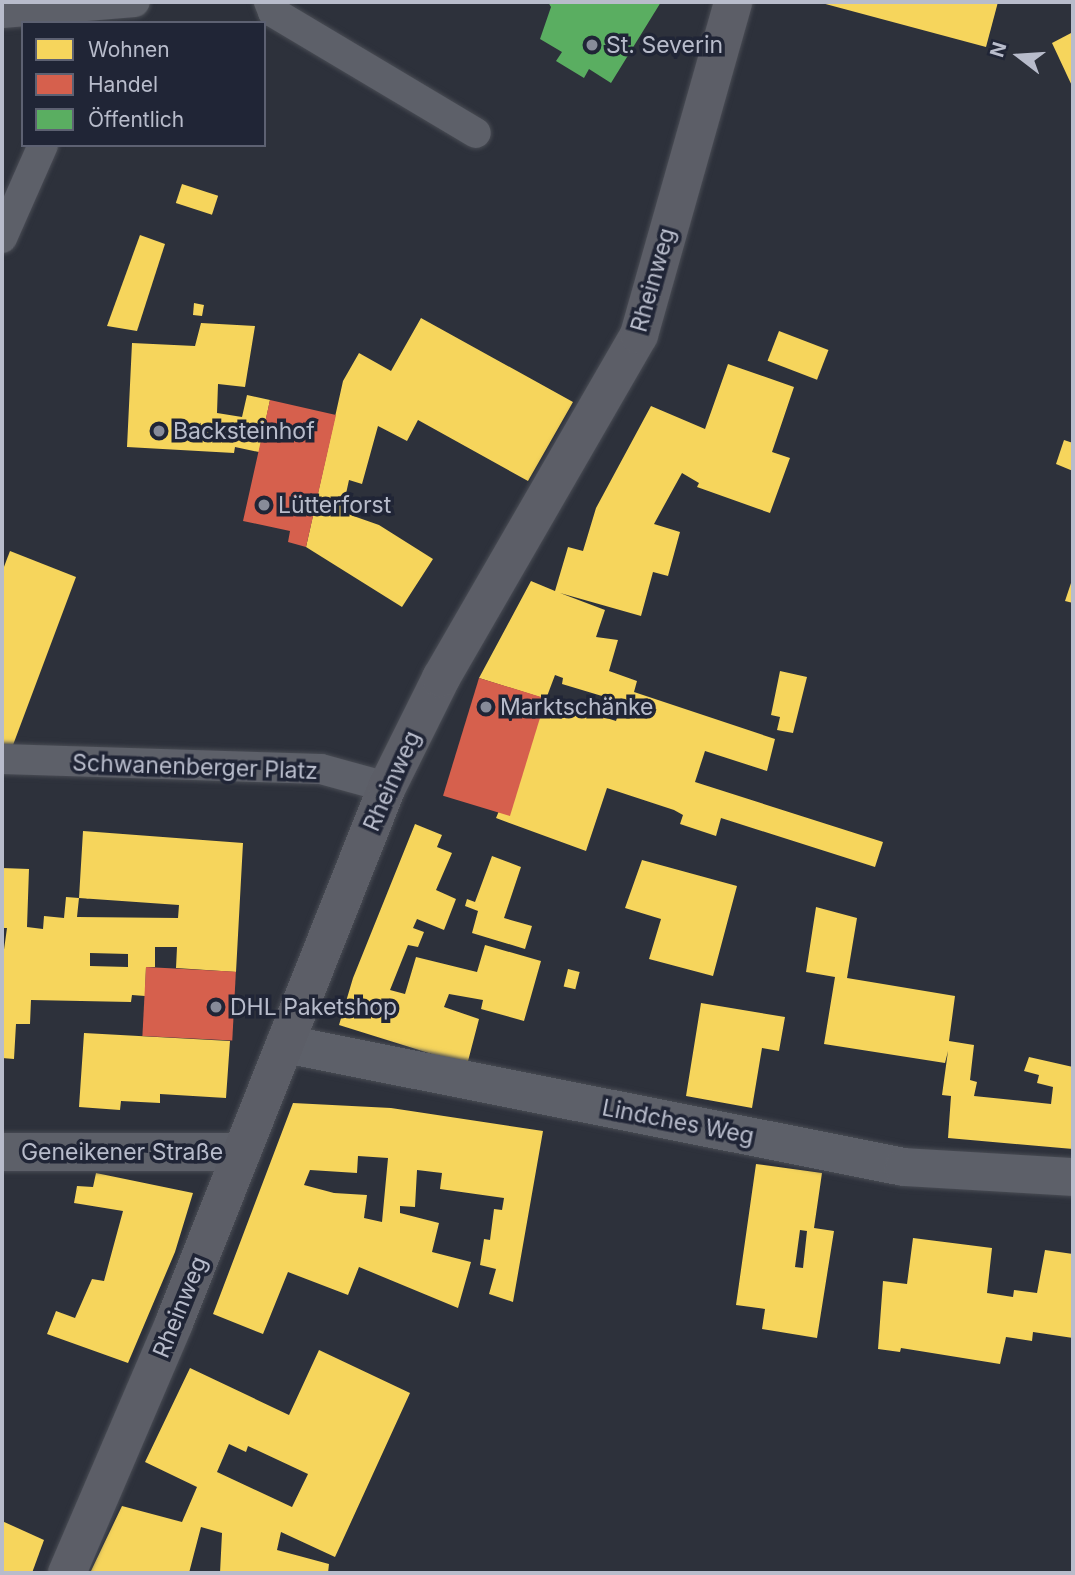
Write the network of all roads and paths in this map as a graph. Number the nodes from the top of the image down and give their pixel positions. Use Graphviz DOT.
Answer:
graph roads {
  1 [pos="135,2"];
  2 [pos="269,2"];
  3 [pos="733,2"];
  4 [pos="101,10"];
  5 [pos="2,13"];
  6 [pos="476,134"];
  7 [pos="42,147"];
  8 [pos="2,238"];
  9 [pos="2,759"];
  10 [pos="387,787"];
  11 [pos="285,1044"];
  12 [pos="2,1152"];
  13 [pos="242,1152"];
  14 [pos="1073,1177"];
  15 [pos="67,1573"];
  1 -- 4 [label="lane"];
  2 -- 6 [label="lane"];
  3 -- 10 [label="main road, Rheinweg"];
  4 -- 5 [label="lane"];
  7 -- 8 [label="lane"];
  9 -- 10 [label="lane, Schwanenberger Platz"];
  10 -- 11 [label="main road, Rheinweg"];
  11 -- 13 [label="main road, Rheinweg"];
  11 -- 14 [label="street, Lindches Weg"];
  12 -- 13 [label="street, Geneikener Straße"];
  13 -- 15 [label="main road, Rheinweg"];
}
